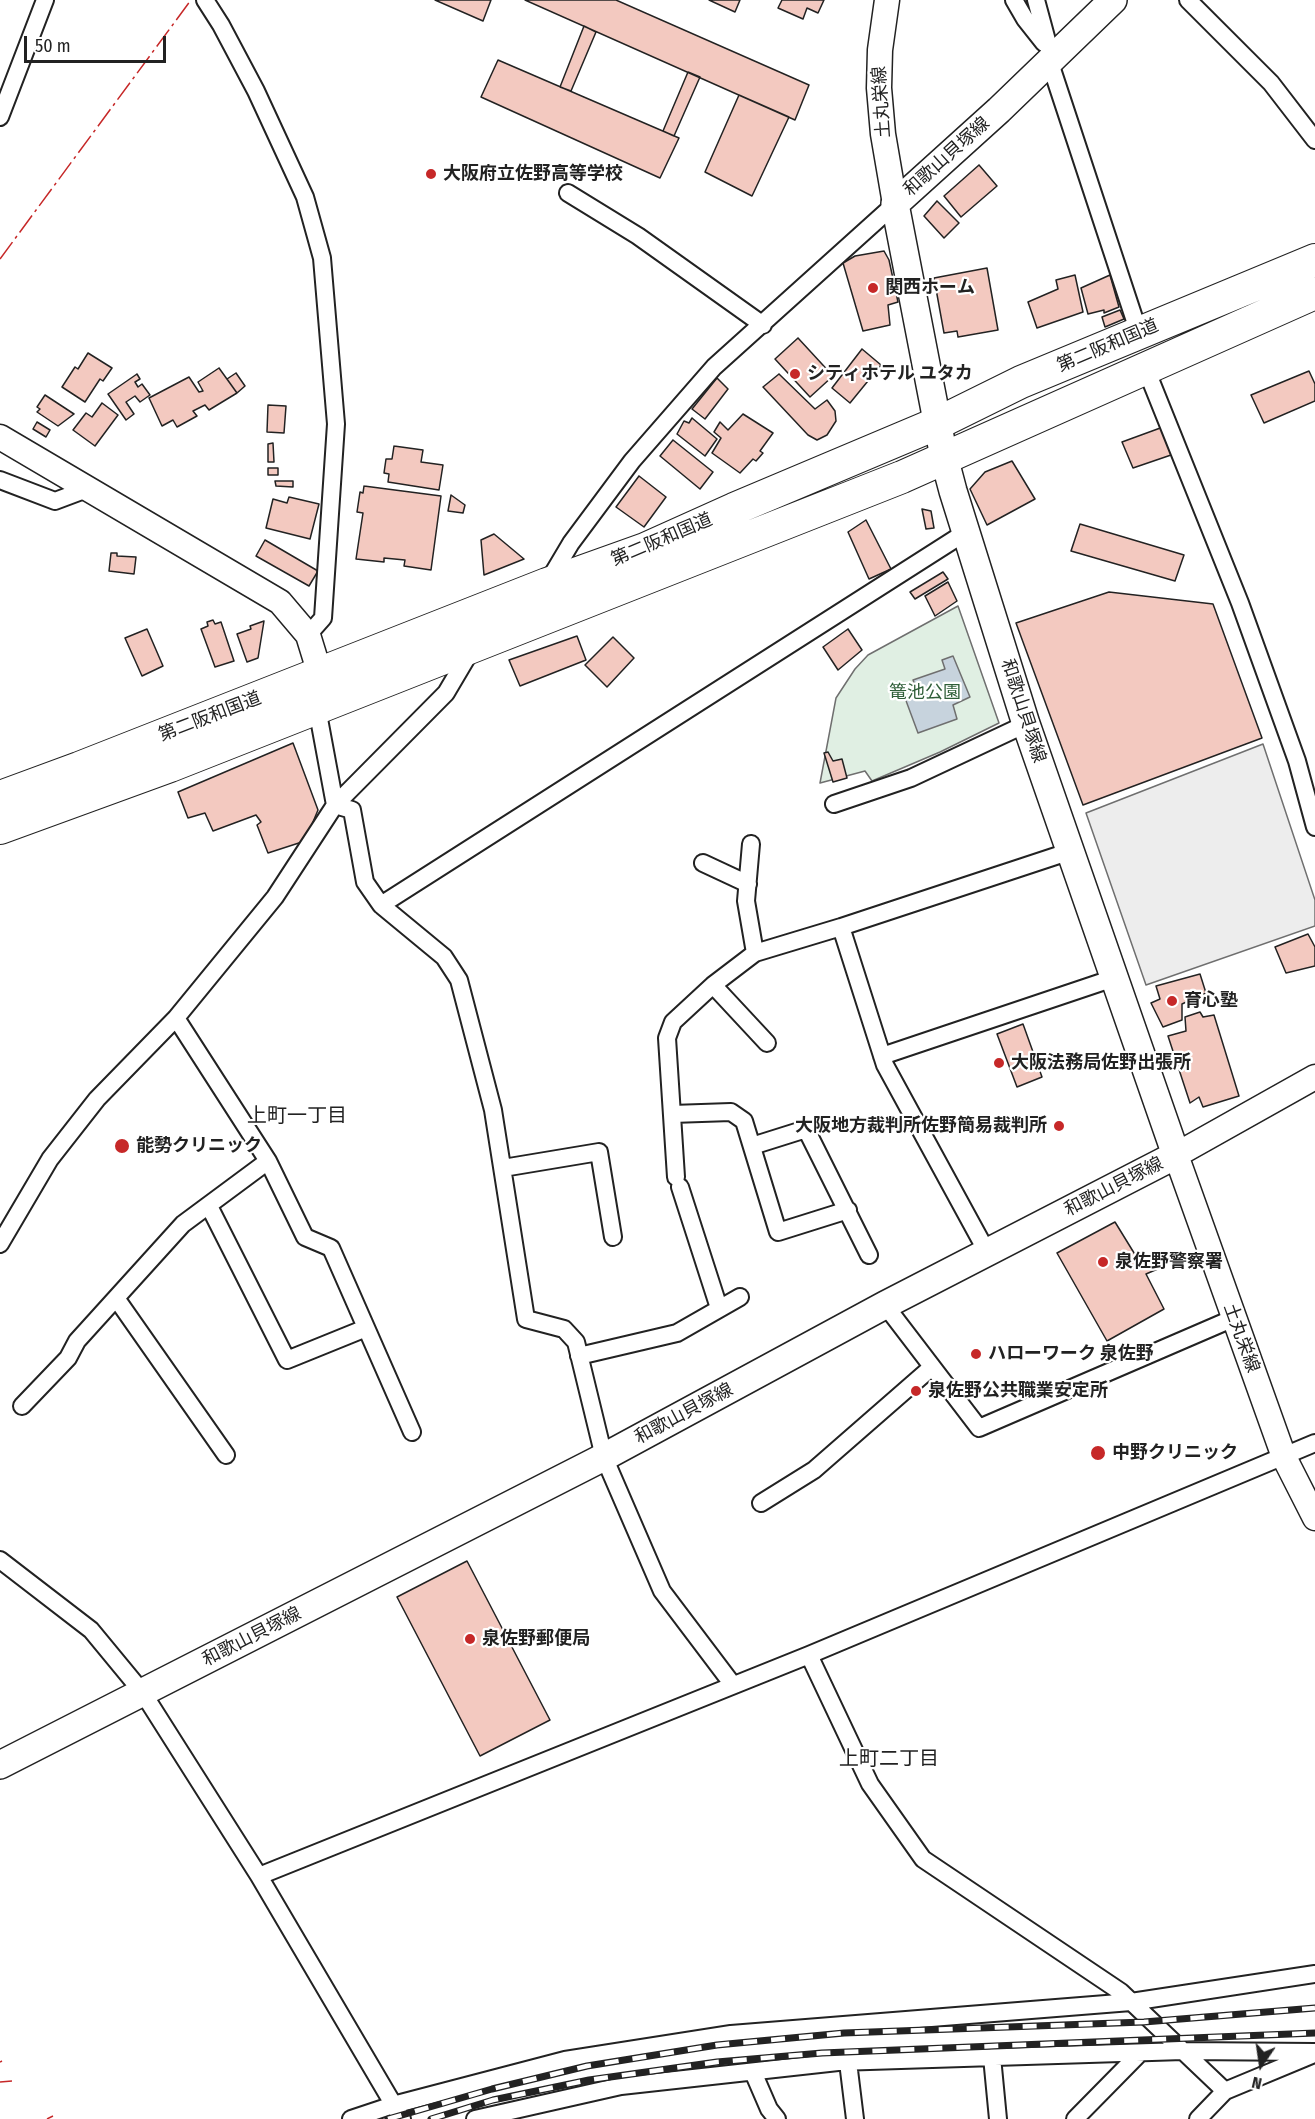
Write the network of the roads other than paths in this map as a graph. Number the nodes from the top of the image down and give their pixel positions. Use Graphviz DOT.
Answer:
graph roads {
  1 [pos="45,0"];
  2 [pos="205,0"];
  3 [pos="887,0"];
  4 [pos="1014,0"];
  5 [pos="1036,0"];
  6 [pos="1113,0"];
  7 [pos="1188,0"];
  8 [pos="1049,54"];
  9 [pos="0,117"];
  10 [pos="1315,140"];
  11 [pos="568,193"];
  12 [pos="894,204"];
  13 [pos="1315,260"];
  14 [pos="1315,293"];
  15 [pos="763,325"];
  16 [pos="1139,333"];
  17 [pos="1146,369"];
  18 [pos="938,423"];
  19 [pos="0,437"];
  20 [pos="944,457"];
  21 [pos="0,480"];
  22 [pos="87,489"];
  23 [pos="966,532"];
  24 [pos="547,584"];
  25 [pos="308,635"];
  26 [pos="473,647"];
  27 [pos="320,674"];
  28 [pos="318,708"];
  29 [pos="1026,724"];
  30 [pos="0,797"];
  31 [pos="834,804"];
  32 [pos="335,805"];
  33 [pos="1315,827"];
  34 [pos="0,828"];
  35 [pos="751,844"];
  36 [pos="1071,851"];
  37 [pos="703,863"];
  38 [pos="748,884"];
  39 [pos="381,905"];
  40 [pos="841,927"];
  41 [pos="755,953"];
  42 [pos="1114,978"];
  43 [pos="713,985"];
  44 [pos="176,1018"];
  45 [pos="767,1043"];
  46 [pos="882,1056"];
  47 [pos="1315,1077"];
  48 [pos="672,1114"];
  49 [pos="752,1146"];
  50 [pos="1176,1155"];
  51 [pos="268,1161"];
  52 [pos="502,1168"];
  53 [pos="209,1206"];
  54 [pos="848,1210"];
  55 [pos="613,1237"];
  56 [pos="0,1244"];
  57 [pos="987,1252"];
  58 [pos="869,1255"];
  59 [pos="740,1297"];
  60 [pos="116,1298"];
  61 [pos="885,1305"];
  62 [pos="719,1308"];
  63 [pos="1234,1318"];
  64 [pos="366,1328"];
  65 [pos="579,1356"];
  66 [pos="932,1367"];
  67 [pos="22,1406"];
  68 [pos="412,1432"];
  69 [pos="1315,1443"];
  70 [pos="226,1455"];
  71 [pos="604,1457"];
  72 [pos="1284,1457"];
  73 [pos="761,1503"];
  74 [pos="1315,1518"];
  75 [pos="0,1560"];
  76 [pos="809,1655"];
  77 [pos="733,1685"];
  78 [pos="143,1693"];
  79 [pos="0,1765"];
  80 [pos="259,1876"];
  81 [pos="1315,1974"];
  82 [pos="1131,2002"];
  83 [pos="1183,2051"];
  84 [pos="1140,2052"];
  85 [pos="1315,2053"];
  86 [pos="992,2057"];
  87 [pos="848,2062"];
  88 [pos="753,2072"];
  89 [pos="1225,2091"];
  90 [pos="397,2112"];
  91 [pos="351,2119"];
  92 [pos="475,2119"];
  93 [pos="777,2119"];
  94 [pos="855,2119"];
  95 [pos="998,2119"];
  96 [pos="1075,2119"];
  97 [pos="1198,2119"];
  1 -- 9 [label="street"];
  2 -- 25 [label="street"];
  3 -- 12 [label="street, 土丸栄線"];
  4 -- 8 [label="street"];
  5 -- 8 [label="street"];
  6 -- 8 [label="main road, 和歌山貝塚線"];
  7 -- 10 [label="street"];
  8 -- 12 [label="main road, 和歌山貝塚線"];
  8 -- 16 [label="street"];
  11 -- 15 [label="street"];
  12 -- 15 [label="street"];
  12 -- 18 [label="main road, 和歌山貝塚線"];
  13 -- 16 [label="highway, 第二阪和国道"];
  14 -- 17 [label="highway, 第二阪和国道"];
  15 -- 24 [label="street"];
  16 -- 18 [label="highway, 第二阪和国道"];
  17 -- 20 [label="highway, 第二阪和国道"];
  17 -- 33 [label="street"];
  18 -- 20 [label="main road, 和歌山貝塚線"];
  18 -- 24 [label="highway, 第二阪和国道"];
  19 -- 22 [label="street"];
  20 -- 23 [label="main road, 和歌山貝塚線"];
  20 -- 26 [label="highway, 第二阪和国道"];
  21 -- 22 [label="street"];
  22 -- 25 [label="street"];
  23 -- 29 [label="main road, 和歌山貝塚線"];
  23 -- 39 [label="street"];
  24 -- 27 [label="highway, 第二阪和国道"];
  25 -- 27 [label="street"];
  26 -- 28 [label="highway, 第二阪和国道"];
  26 -- 32 [label="street"];
  27 -- 28 [label="street"];
  27 -- 30 [label="highway, 第二阪和国道"];
  28 -- 32 [label="street"];
  28 -- 34 [label="highway, 第二阪和国道"];
  29 -- 31 [label="street"];
  29 -- 36 [label="main road, 和歌山貝塚線"];
  32 -- 39 [label="street"];
  32 -- 44 [label="street"];
  35 -- 38 [label="street"];
  36 -- 40 [label="street"];
  36 -- 42 [label="main road, 和歌山貝塚線"];
  37 -- 38 [label="street"];
  38 -- 41 [label="street"];
  39 -- 52 [label="street"];
  40 -- 41 [label="street"];
  40 -- 46 [label="street"];
  41 -- 43 [label="street"];
  42 -- 46 [label="street"];
  42 -- 50 [label="main road, 和歌山貝塚線"];
  43 -- 45 [label="street"];
  43 -- 48 [label="street"];
  44 -- 51 [label="street"];
  44 -- 56 [label="street"];
  46 -- 57 [label="street"];
  47 -- 50 [label="street"];
  48 -- 49 [label="street"];
  48 -- 62 [label="street"];
  49 -- 54 [label="street"];
  49 -- 54 [label="street"];
  50 -- 57 [label="main road, 和歌山貝塚線"];
  50 -- 63 [label="street, 土丸栄線"];
  51 -- 53 [label="street"];
  51 -- 64 [label="street"];
  52 -- 55 [label="street"];
  52 -- 65 [label="street"];
  53 -- 60 [label="street"];
  53 -- 64 [label="street"];
  54 -- 58 [label="street"];
  57 -- 61 [label="main road, 和歌山貝塚線"];
  59 -- 62 [label="street"];
  60 -- 67 [label="street"];
  60 -- 70 [label="street"];
  61 -- 66 [label="street"];
  61 -- 71 [label="main road, 和歌山貝塚線"];
  62 -- 65 [label="street"];
  63 -- 66 [label="street"];
  63 -- 72 [label="street, 土丸栄線"];
  64 -- 68 [label="street"];
  65 -- 71 [label="street"];
  66 -- 73 [label="street"];
  69 -- 72 [label="street"];
  71 -- 77 [label="street"];
  71 -- 78 [label="main road, 和歌山貝塚線"];
  72 -- 74 [label="street, 土丸栄線"];
  72 -- 76 [label="street"];
  75 -- 78 [label="street"];
  76 -- 77 [label="street"];
  76 -- 82 [label="street"];
  77 -- 80 [label="street"];
  78 -- 79 [label="main road, 和歌山貝塚線"];
  78 -- 80 [label="street"];
  80 -- 90 [label="street"];
  81 -- 82 [label="street"];
  82 -- 83 [label="street"];
  82 -- 90 [label="street"];
  83 -- 84 [label="street"];
  83 -- 85 [label="street"];
  83 -- 89 [label="street"];
  84 -- 86 [label="street"];
  84 -- 96 [label="street"];
  85 -- 89 [label="street"];
  86 -- 87 [label="street"];
  86 -- 95 [label="street"];
  87 -- 88 [label="street"];
  87 -- 94 [label="street"];
  88 -- 92 [label="street"];
  88 -- 93 [label="street"];
  89 -- 97 [label="street"];
  90 -- 91 [label="street"];
}
